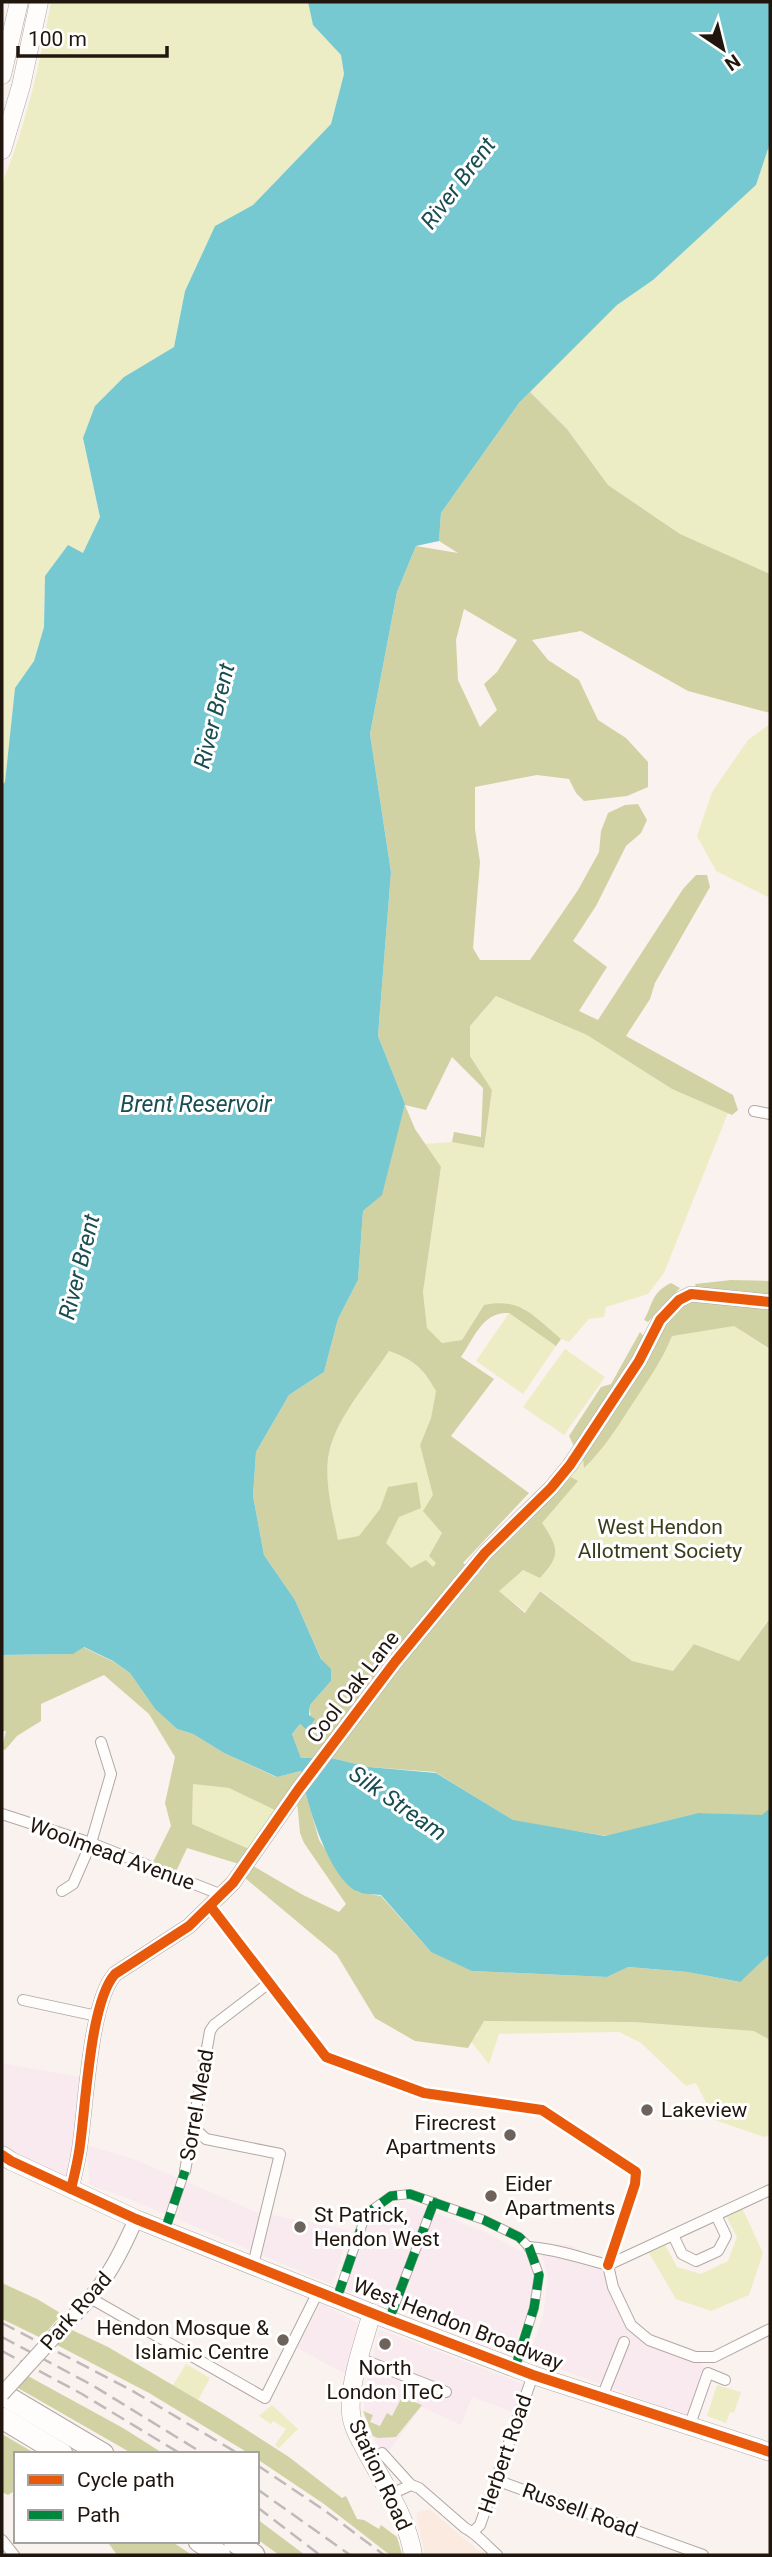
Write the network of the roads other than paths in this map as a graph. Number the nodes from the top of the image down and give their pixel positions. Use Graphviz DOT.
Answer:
graph roads {
  1 [pos="19,2"];
  2 [pos="39,2"];
  3 [pos="2,75"];
  4 [pos="2,150"];
  5 [pos="754,1111"];
  6 [pos="770,1114"];
  7 [pos="770,1302"];
  8 [pos="101,1742"];
  9 [pos="2,1814"];
  10 [pos="91,1843"];
  11 [pos="62,1891"];
  12 [pos="222,1895"];
  13 [pos="211,1906"];
  14 [pos="269,1983"];
  15 [pos="23,2000"];
  16 [pos="97,2016"];
  17 [pos="194,2128"];
  18 [pos="5,2159"];
  19 [pos="185,2171"];
  20 [pos="71,2189"];
  21 [pos="770,2190"];
  22 [pos="434,2202"];
  23 [pos="716,2215"];
  24 [pos="136,2219"];
  25 [pos="165,2230"];
  26 [pos="673,2235"];
  27 [pos="529,2247"];
  28 [pos="253,2265"];
  29 [pos="608,2265"];
  30 [pos="318,2290"];
  31 [pos="337,2298"];
  32 [pos="92,2299"];
  33 [pos="372,2314"];
  34 [pos="389,2320"];
  35 [pos="770,2329"];
  36 [pos="624,2342"];
  37 [pos="359,2358"];
  38 [pos="515,2368"];
  39 [pos="533,2375"];
  40 [pos="726,2380"];
  41 [pos="446,2392"];
  42 [pos="2,2394"];
  43 [pos="602,2398"];
  44 [pos="2,2418"];
  45 [pos="690,2427"];
  46 [pos="59,2452"];
  47 [pos="100,2452"];
  48 [pos="770,2452"];
  49 [pos="382,2453"];
  50 [pos="496,2480"];
  51 [pos="411,2485"];
  52 [pos="389,2494"];
  53 [pos="474,2531"];
  54 [pos="2,2540"];
  55 [pos="202,2543"];
  56 [pos="237,2543"];
  57 [pos="14,2555"];
  58 [pos="220,2555"];
  59 [pos="254,2555"];
  60 [pos="413,2555"];
  61 [pos="497,2555"];
  62 [pos="703,2555"];
  1 -- 3 [label="main road"];
  2 -- 4 [label="main road"];
  5 -- 6 [label="street"];
  7 -- 12 [label="street, Cool Oak Lane"];
  8 -- 10 [label="street"];
  9 -- 10 [label="street, Woolmead Avenue"];
  10 -- 11 [label="street"];
  10 -- 12 [label="street, Woolmead Avenue"];
  12 -- 13 [label="street, Cool Oak Lane"];
  13 -- 14 [label="street"];
  13 -- 16 [label="street, Cool Oak Lane"];
  14 -- 17 [label="street, Sorrel Mead"];
  14 -- 29 [label="street"];
  15 -- 16 [label="street"];
  16 -- 20 [label="street, Cool Oak Lane"];
  17 -- 19 [label="street, Sorrel Mead"];
  17 -- 28 [label="street"];
  18 -- 20 [label="main road, West Hendon Broadway"];
  19 -- 25 [label="street"];
  20 -- 24 [label="main road, West Hendon Broadway"];
  21 -- 23 [label="street"];
  22 -- 27 [label="street"];
  22 -- 31 [label="street"];
  22 -- 34 [label="street"];
  23 -- 26 [label="street"];
  23 -- 26 [label="street"];
  24 -- 25 [label="main road, West Hendon Broadway"];
  24 -- 32 [label="street, Park Road"];
  25 -- 28 [label="main road, West Hendon Broadway"];
  26 -- 29 [label="street"];
  27 -- 29 [label="street"];
  27 -- 38 [label="street"];
  28 -- 30 [label="main road, West Hendon Broadway"];
  29 -- 35 [label="street"];
  30 -- 31 [label="main road, West Hendon Broadway"];
  30 -- 32 [label="street"];
  31 -- 33 [label="main road, West Hendon Broadway"];
  32 -- 42 [label="street, Park Road, bridge"];
  33 -- 34 [label="main road, West Hendon Broadway"];
  33 -- 37 [label="main road, Station Road"];
  34 -- 38 [label="main road, West Hendon Broadway"];
  36 -- 43 [label="street"];
  37 -- 41 [label="street"];
  37 -- 52 [label="main road, Station Road"];
  38 -- 39 [label="main road, West Hendon Broadway"];
  39 -- 43 [label="main road, West Hendon Broadway"];
  39 -- 50 [label="street, Herbert Road"];
  40 -- 45 [label="street"];
  42 -- 47 [label="highway"];
  43 -- 45 [label="main road, West Hendon Broadway"];
  44 -- 46 [label="highway"];
  45 -- 48 [label="main road, West Hendon Broadway"];
  49 -- 51 [label="street"];
  50 -- 53 [label="street, Herbert Road"];
  50 -- 62 [label="street, Russell Road"];
  51 -- 52 [label="street"];
  51 -- 53 [label="street"];
  52 -- 60 [label="main road, Station Road"];
  53 -- 61 [label="street"];
  54 -- 57 [label="street"];
  55 -- 58 [label="highway"];
  56 -- 59 [label="highway"];
}
